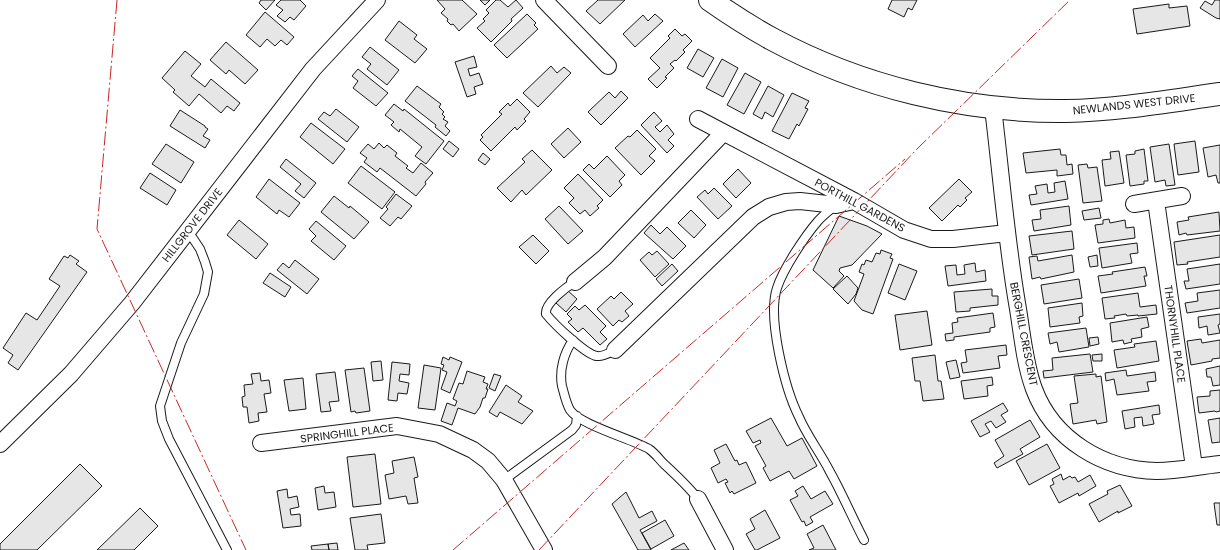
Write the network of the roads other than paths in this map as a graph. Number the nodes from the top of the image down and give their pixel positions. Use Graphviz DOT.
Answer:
graph roads {
  1 [pos="377,0"];
  2 [pos="544,0"];
  3 [pos="710,0"];
  4 [pos="608,66"];
  5 [pos="1220,94"];
  6 [pos="993,108"];
  7 [pos="698,119"];
  8 [pos="723,133"];
  9 [pos="1182,196"];
  10 [pos="854,201"];
  11 [pos="1156,201"];
  12 [pos="1134,204"];
  13 [pos="836,206"];
  14 [pos="188,231"];
  15 [pos="1007,234"];
  16 [pos="575,282"];
  17 [pos="573,340"];
  18 [pos="615,350"];
  19 [pos="577,416"];
  20 [pos="261,443"];
  21 [pos="0,444"];
  22 [pos="1220,464"];
  23 [pos="1194,467"];
  24 [pos="504,480"];
  25 [pos="698,499"];
  26 [pos="864,540"];
  27 [pos="227,550"];
  28 [pos="544,550"];
  29 [pos="725,550"];
  1 -- 14 [label="street, HILLGROVE DRIVE"];
  2 -- 4 [label="street"];
  3 -- 6 [label="street, NEWLANDS WEST DRIVE"];
  5 -- 6 [label="street, NEWLANDS WEST DRIVE"];
  6 -- 15 [label="street, BERGHILL CRESCENT"];
  7 -- 8 [label="street, PORTHILL GARDENS"];
  8 -- 10 [label="street, PORTHILL GARDENS"];
  8 -- 16 [label="street"];
  9 -- 11 [label="street"];
  10 -- 13 [label="street"];
  10 -- 15 [label="street, PORTHILL GARDENS"];
  11 -- 12 [label="street"];
  11 -- 23 [label="street, THORNYHILL PLACE"];
  13 -- 18 [label="street"];
  13 -- 26 [label="lane"];
  14 -- 21 [label="street, HILLGROVE DRIVE"];
  14 -- 27 [label="lane"];
  15 -- 23 [label="street, BERGHILL CRESCENT"];
  16 -- 17 [label="lane"];
  17 -- 18 [label="lane"];
  17 -- 19 [label="lane"];
  19 -- 24 [label="lane"];
  19 -- 25 [label="lane"];
  20 -- 24 [label="street, SPRINGHILL PLACE"];
  22 -- 23 [label="street, BERGHILL CRESCENT"];
  24 -- 28 [label="street, SPRINGHILL PLACE"];
  25 -- 29 [label="street"];
}
